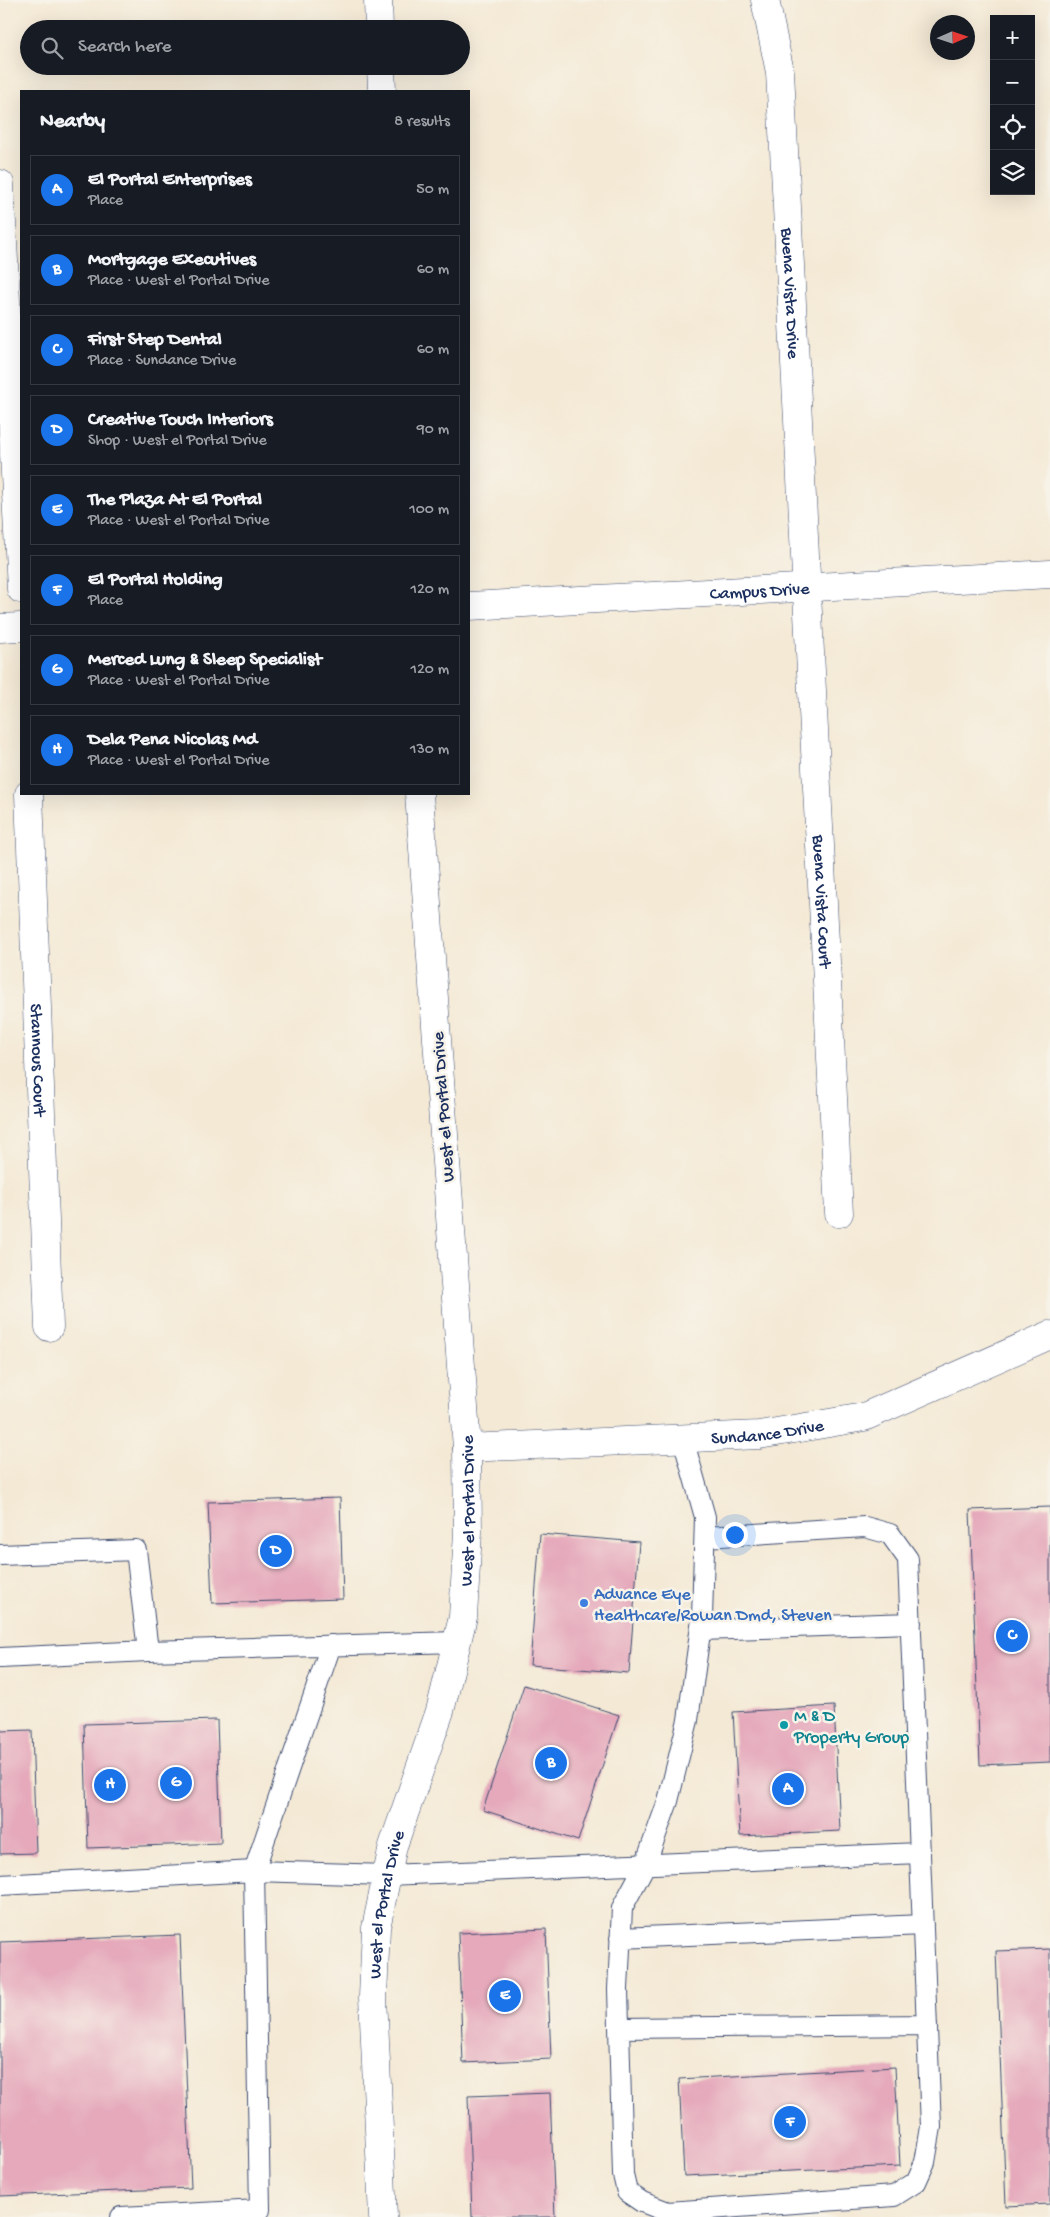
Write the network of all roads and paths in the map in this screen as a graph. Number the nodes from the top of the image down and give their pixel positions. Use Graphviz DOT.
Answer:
graph roads {
  1 [pos="378,0"];
  2 [pos="765,0"];
  3 [pos="379,20"];
  4 [pos="381,75"];
  5 [pos="382,90"];
  6 [pos="0,184"];
  7 [pos="20,570"];
  8 [pos="1050,574"];
  9 [pos="807,589"];
  10 [pos="470,606"];
  11 [pos="20,627"];
  12 [pos="0,628"];
  13 [pos="29,795"];
  14 [pos="418,795"];
  15 [pos="839,1213"];
  16 [pos="49,1327"];
  17 [pos="1050,1335"];
  18 [pos="683,1439"];
  19 [pos="467,1448"];
  20 [pos="705,1537"];
  21 [pos="0,1555"];
  22 [pos="910,1623"];
  23 [pos="700,1630"];
  24 [pos="457,1642"];
  25 [pos="331,1646"];
  26 [pos="148,1652"];
  27 [pos="0,1658"];
  28 [pos="920,1853"];
  29 [pos="645,1865"];
  30 [pos="254,1871"];
  31 [pos="387,1875"];
  32 [pos="0,1885"];
  33 [pos="923,1925"];
  34 [pos="620,1938"];
  35 [pos="927,2025"];
  36 [pos="619,2028"];
  37 [pos="122,2217"];
  38 [pos="382,2217"];
  1 -- 3 [label="street"];
  2 -- 9 [label="street, Buena Vista Drive"];
  4 -- 5 [label="street"];
  6 -- 7 [label="street"];
  8 -- 9 [label="street, Campus Drive"];
  9 -- 10 [label="street, Campus Drive"];
  9 -- 15 [label="street, Buena Vista Court"];
  11 -- 12 [label="street"];
  13 -- 16 [label="street, Stannous Court"];
  14 -- 19 [label="street, West el Portal Drive"];
  17 -- 18 [label="street, Sundance Drive"];
  18 -- 19 [label="street, Sundance Drive"];
  18 -- 20 [label="lane"];
  19 -- 24 [label="street, West el Portal Drive"];
  20 -- 22 [label="lane"];
  20 -- 23 [label="lane"];
  21 -- 26 [label="lane"];
  22 -- 23 [label="lane"];
  22 -- 28 [label="lane"];
  23 -- 29 [label="lane"];
  24 -- 25 [label="lane"];
  24 -- 31 [label="street, West el Portal Drive"];
  25 -- 26 [label="lane"];
  25 -- 30 [label="lane"];
  26 -- 27 [label="lane"];
  28 -- 29 [label="lane"];
  28 -- 33 [label="lane"];
  29 -- 31 [label="lane"];
  29 -- 34 [label="lane"];
  30 -- 31 [label="lane"];
  30 -- 32 [label="lane"];
  30 -- 37 [label="lane"];
  31 -- 38 [label="street, West el Portal Drive"];
  33 -- 34 [label="lane"];
  33 -- 35 [label="lane"];
  34 -- 36 [label="lane"];
  35 -- 36 [label="lane"];
  35 -- 36 [label="lane"];
}
